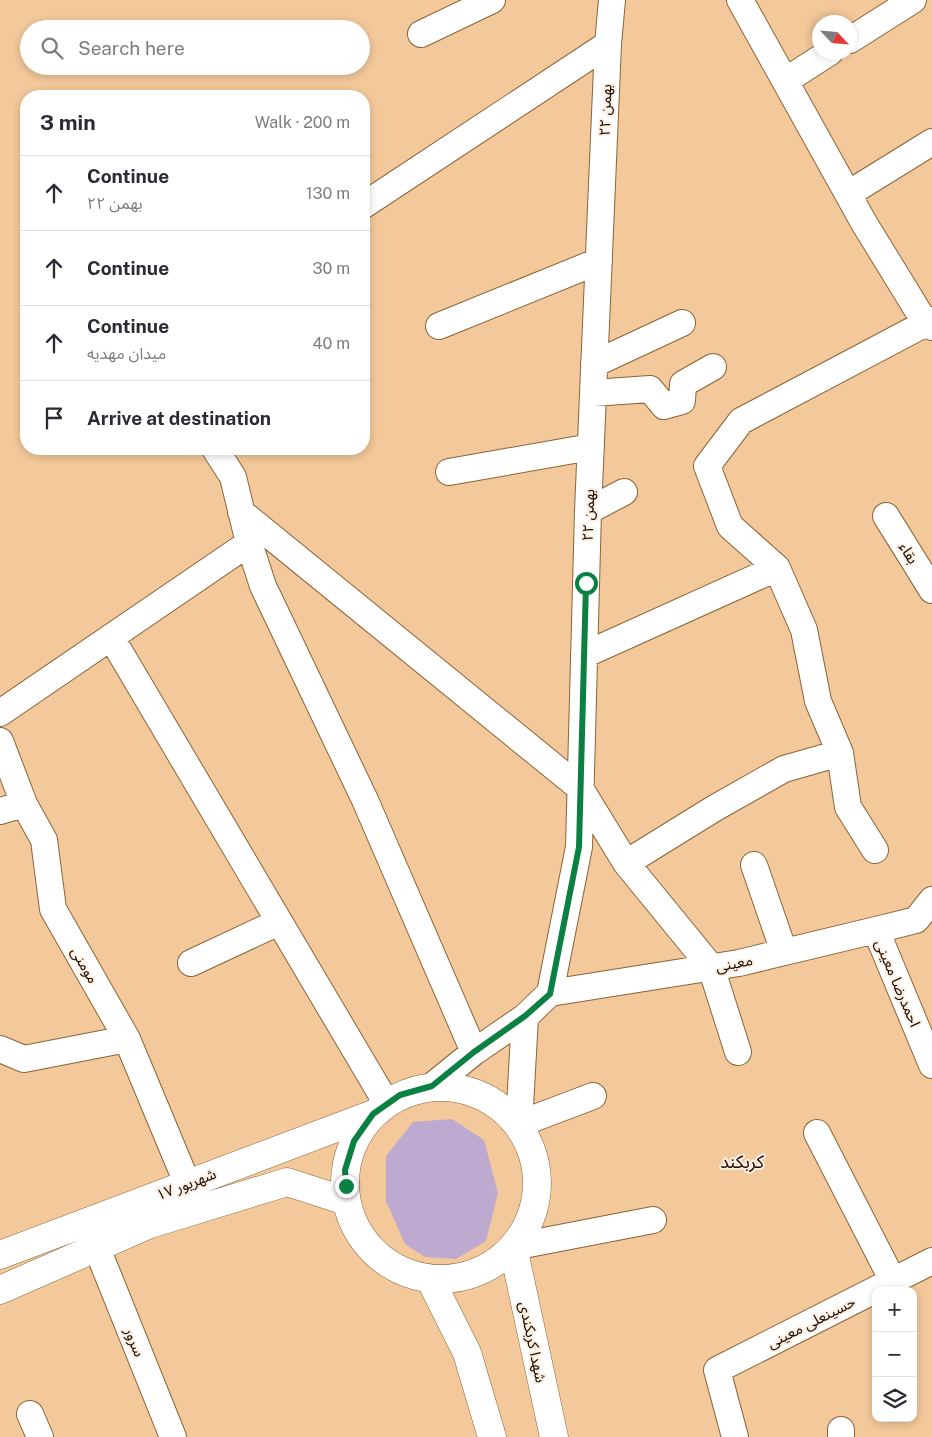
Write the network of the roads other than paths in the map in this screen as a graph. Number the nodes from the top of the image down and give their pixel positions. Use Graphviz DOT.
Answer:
graph roads {
  1 [pos="492,0"];
  2 [pos="612,0"];
  3 [pos="913,0"];
  4 [pos="748,3"];
  5 [pos="421,34"];
  6 [pos="857,36"];
  7 [pos="608,44"];
  8 [pos="818,60"];
  9 [pos="785,81"];
  10 [pos="932,142"];
  11 [pos="848,194"];
  12 [pos="370,202"];
  13 [pos="599,261"];
  14 [pos="682,323"];
  15 [pos="930,323"];
  16 [pos="439,326"];
  17 [pos="594,364"];
  18 [pos="713,367"];
  19 [pos="593,393"];
  20 [pos="591,447"];
  21 [pos="219,455"];
  22 [pos="449,472"];
  23 [pos="624,492"];
  24 [pos="241,512"];
  25 [pos="588,512"];
  26 [pos="886,516"];
  27 [pos="248,543"];
  28 [pos="777,568"];
  29 [pos="932,590"];
  30 [pos="111,637"];
  31 [pos="584,655"];
  32 [pos="0,714"];
  33 [pos="0,741"];
  34 [pos="840,753"];
  35 [pos="580,788"];
  36 [pos="12,807"];
  37 [pos="875,850"];
  38 [pos="626,863"];
  39 [pos="754,866"];
  40 [pos="932,900"];
  41 [pos="279,922"];
  42 [pos="924,924"];
  43 [pos="876,930"];
  44 [pos="784,952"];
  45 [pos="191,963"];
  46 [pos="711,967"];
  47 [pos="550,994"];
  48 [pos="525,1016"];
  49 [pos="127,1039"];
  50 [pos="0,1049"];
  51 [pos="474,1052"];
  52 [pos="738,1052"];
  53 [pos="932,1064"];
  54 [pos="432,1086"];
  55 [pos="593,1096"];
  56 [pos="380,1109"];
  57 [pos="519,1124"];
  58 [pos="817,1134"];
  59 [pos="187,1183"];
  60 [pos="346,1201"];
  61 [pos="653,1220"];
  62 [pos="513,1247"];
  63 [pos="97,1248"];
  64 [pos="0,1255"];
  65 [pos="932,1261"];
  66 [pos="430,1279"];
  67 [pos="893,1281"];
  68 [pos="0,1290"];
  69 [pos="173,1437"];
  70 [pos="492,1437"];
  71 [pos="554,1437"];
  72 [pos="735,1437"];
  1 -- 5 [label="street"];
  2 -- 7 [label="street, ۲۲ بهمن"];
  3 -- 6 [label="street"];
  4 -- 9 [label="street"];
  7 -- 12 [label="street"];
  7 -- 13 [label="street, ۲۲ بهمن"];
  8 -- 9 [label="street"];
  9 -- 11 [label="street"];
  10 -- 11 [label="street"];
  11 -- 15 [label="street"];
  13 -- 16 [label="street"];
  13 -- 17 [label="street, ۲۲ بهمن"];
  14 -- 17 [label="street"];
  15 -- 28 [label="street"];
  17 -- 19 [label="street, ۲۲ بهمن"];
  18 -- 19 [label="street"];
  19 -- 20 [label="street, ۲۲ بهمن"];
  20 -- 22 [label="street"];
  20 -- 25 [label="street, ۲۲ بهمن"];
  21 -- 24 [label="street"];
  23 -- 25 [label="street"];
  24 -- 27 [label="street"];
  24 -- 35 [label="street"];
  25 -- 31 [label="street, ۲۲ بهمن"];
  26 -- 29 [label="street, بقاء"];
  27 -- 30 [label="street"];
  27 -- 51 [label="street"];
  28 -- 31 [label="street"];
  28 -- 34 [label="street"];
  30 -- 32 [label="street"];
  30 -- 41 [label="street"];
  31 -- 35 [label="street, ۲۲ بهمن"];
  33 -- 36 [label="street, مومنی"];
  34 -- 37 [label="street"];
  34 -- 38 [label="street"];
  35 -- 38 [label="street"];
  35 -- 47 [label="street, ۲۲ بهمن"];
  36 -- 49 [label="street, مومنی"];
  38 -- 46 [label="street"];
  39 -- 44 [label="street"];
  40 -- 42 [label="street, معینی"];
  41 -- 45 [label="street"];
  41 -- 56 [label="street"];
  42 -- 43 [label="street, معینی"];
  43 -- 44 [label="street, معینی"];
  43 -- 53 [label="street, احمدرضا معینی"];
  44 -- 46 [label="street, معینی"];
  46 -- 47 [label="street, معینی"];
  46 -- 52 [label="street"];
  47 -- 48 [label="street"];
  48 -- 51 [label="street"];
  48 -- 57 [label="street"];
  49 -- 50 [label="street"];
  49 -- 59 [label="street, مومنی"];
  51 -- 54 [label="street"];
  54 -- 56 [label="street, ۱۷ شهریور"];
  54 -- 57 [label="street, ۱۷ شهریور"];
  55 -- 57 [label="street"];
  56 -- 59 [label="street, ۱۷ شهریور"];
  56 -- 60 [label="street"];
  57 -- 62 [label="street"];
  58 -- 67 [label="street"];
  59 -- 64 [label="street, ۱۷ شهریور"];
  60 -- 63 [label="street, ۱۷ شهریور"];
  60 -- 66 [label="street"];
  61 -- 62 [label="street"];
  62 -- 66 [label="street"];
  62 -- 71 [label="street, شهدا کربکندی"];
  63 -- 68 [label="street, ۱۷ شهریور"];
  63 -- 69 [label="street, سرور"];
  65 -- 67 [label="street, حسینعلی معینی"];
  66 -- 70 [label="street"];
  67 -- 72 [label="street, حسینعلی معینی"];
}
